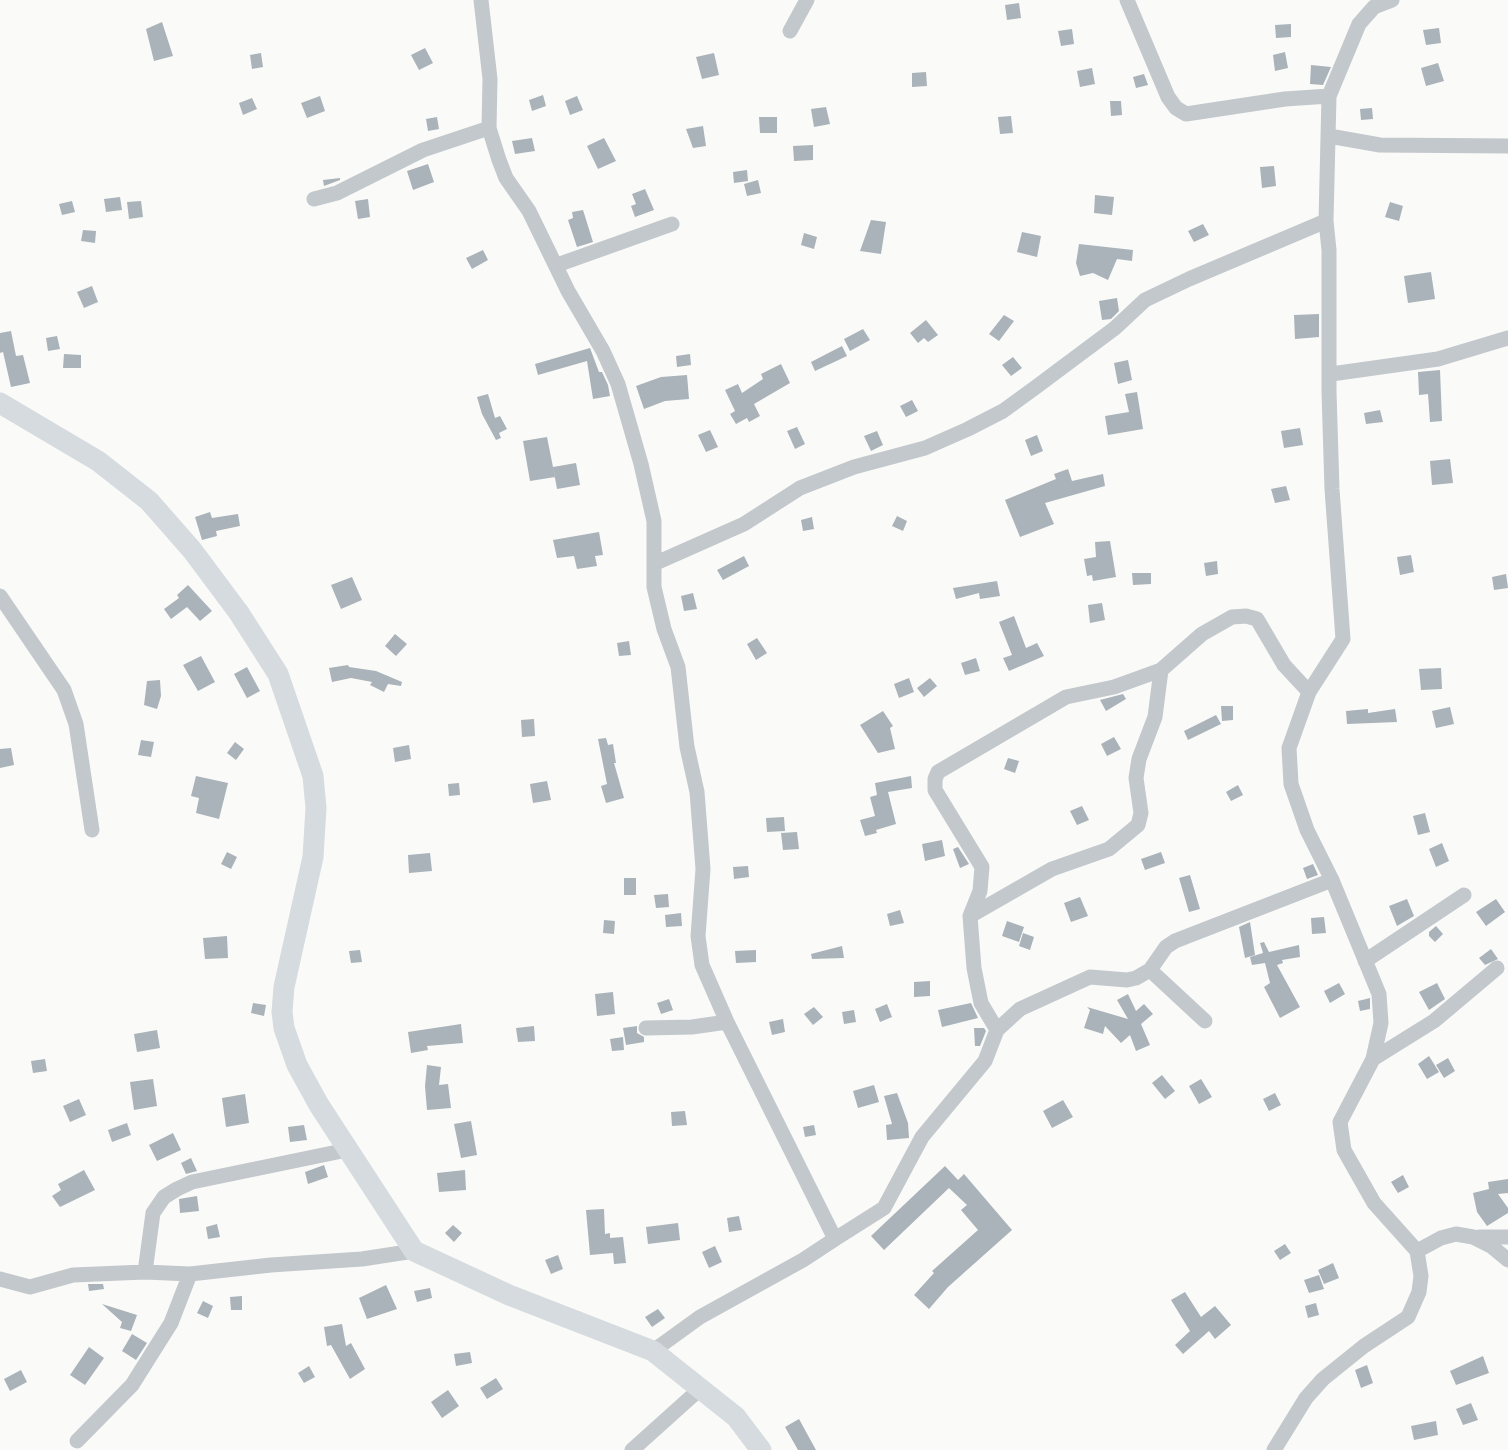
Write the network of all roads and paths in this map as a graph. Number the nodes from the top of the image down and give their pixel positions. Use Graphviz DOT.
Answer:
graph roads {
  1 [pos="481,0"];
  2 [pos="807,0"];
  3 [pos="1127,0"];
  4 [pos="1392,0"];
  5 [pos="790,31"];
  6 [pos="1329,96"];
  7 [pos="489,128"];
  8 [pos="1329,136"];
  9 [pos="1508,146"];
  10 [pos="314,199"];
  11 [pos="1326,221"];
  12 [pos="672,224"];
  13 [pos="557,265"];
  14 [pos="1508,338"];
  15 [pos="1331,374"];
  16 [pos="0,403"];
  17 [pos="656,564"];
  18 [pos="0,596"];
  19 [pos="1161,670"];
  20 [pos="1309,692"];
  21 [pos="92,830"];
  22 [pos="1332,880"];
  23 [pos="1464,895"];
  24 [pos="970,916"];
  25 [pos="1365,961"];
  26 [pos="1497,968"];
  27 [pos="1150,970"];
  28 [pos="727,1022"];
  29 [pos="1204,1022"];
  30 [pos="646,1028"];
  31 [pos="997,1030"];
  32 [pos="1373,1059"];
  33 [pos="347,1150"];
  34 [pos="1473,1237"];
  35 [pos="1508,1237"];
  36 [pos="836,1239"];
  37 [pos="414,1251"];
  38 [pos="1417,1251"];
  39 [pos="1508,1260"];
  40 [pos="144,1272"];
  41 [pos="190,1274"];
  42 [pos="0,1280"];
  43 [pos="653,1351"];
  44 [pos="700,1388"];
  45 [pos="77,1442"];
  46 [pos="632,1450"];
  47 [pos="761,1450"];
  48 [pos="1274,1450"];
  1 -- 7 [label="street"];
  2 -- 5 [label="street"];
  3 -- 6 [label="street"];
  4 -- 6 [label="street"];
  6 -- 8 [label="street"];
  7 -- 10 [label="street"];
  7 -- 13 [label="street"];
  8 -- 9 [label="street"];
  8 -- 11 [label="street"];
  11 -- 15 [label="street"];
  11 -- 17 [label="street"];
  12 -- 13 [label="street"];
  13 -- 17 [label="street"];
  14 -- 15 [label="street"];
  15 -- 20 [label="street"];
  16 -- 33 [label="street"];
  17 -- 28 [label="street"];
  18 -- 21 [label="street"];
  19 -- 20 [label="street"];
  19 -- 24 [label="street"];
  19 -- 24 [label="street"];
  20 -- 22 [label="street"];
  22 -- 25 [label="street"];
  22 -- 27 [label="street"];
  23 -- 25 [label="street"];
  24 -- 31 [label="street"];
  25 -- 32 [label="street"];
  26 -- 32 [label="street"];
  27 -- 29 [label="street"];
  27 -- 31 [label="street"];
  28 -- 30 [label="street"];
  28 -- 36 [label="street"];
  31 -- 36 [label="street"];
  32 -- 38 [label="street"];
  33 -- 37 [label="street"];
  33 -- 40 [label="street"];
  34 -- 35 [label="street"];
  34 -- 38 [label="street"];
  34 -- 39 [label="street"];
  36 -- 43 [label="street"];
  37 -- 41 [label="street"];
  37 -- 43 [label="street"];
  38 -- 48 [label="street"];
  40 -- 41 [label="street"];
  40 -- 42 [label="street"];
  41 -- 45 [label="street"];
  43 -- 44 [label="street"];
  44 -- 46 [label="street"];
  44 -- 47 [label="street"];
}
